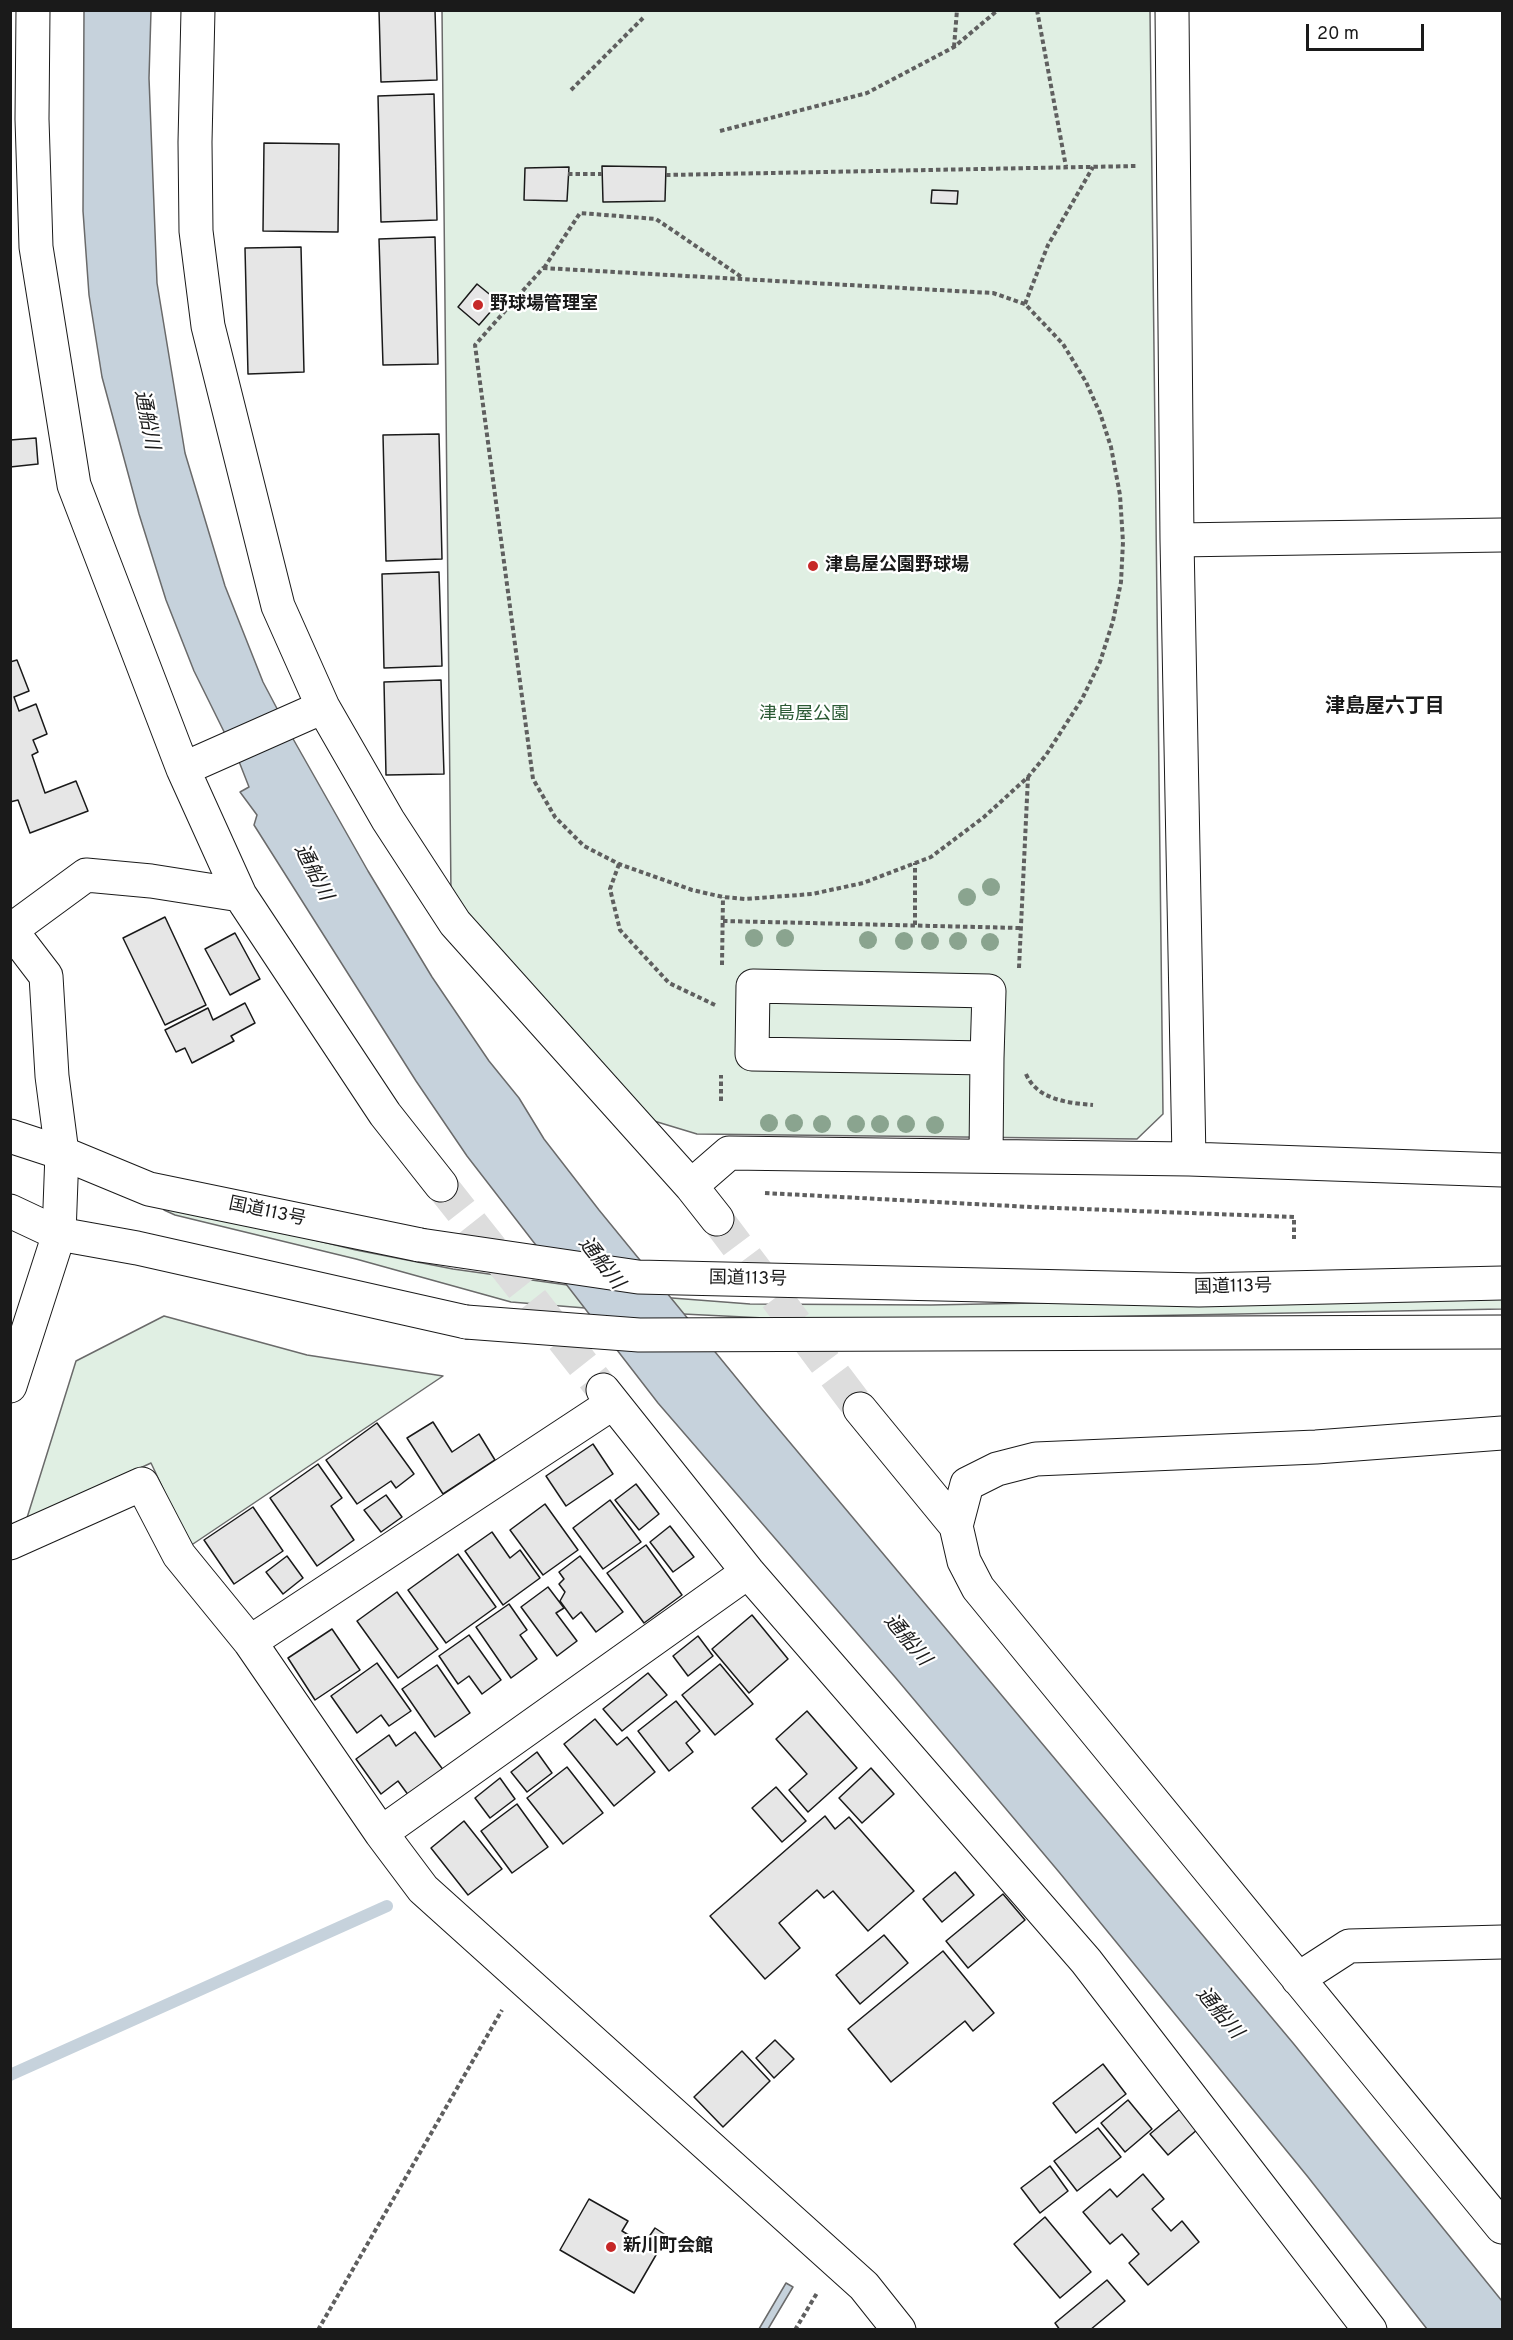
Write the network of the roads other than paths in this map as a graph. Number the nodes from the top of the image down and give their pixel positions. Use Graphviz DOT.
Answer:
graph roads {
  1 [pos="33,10"];
  2 [pos="198,10"];
  3 [pos="1172,10"];
  4 [pos="1503,536"];
  5 [pos="1177,540"];
  6 [pos="323,707"];
  7 [pos="183,769"];
  8 [pos="240,895"];
  9 [pos="11,929"];
  10 [pos="987,1058"];
  11 [pos="10,1136"];
  12 [pos="62,1152"];
  13 [pos="986,1156"];
  14 [pos="1189,1159"];
  15 [pos="1503,1170"];
  16 [pos="441,1185"];
  17 [pos="691,1186"];
  18 [pos="10,1212"];
  19 [pos="717,1219"];
  20 [pos="59,1234"];
  21 [pos="1503,1283"];
  22 [pos="1503,1332"];
  23 [pos="10,1386"];
  24 [pos="860,1409"];
  25 [pos="1503,1433"];
  26 [pos="956,1526"];
  27 [pos="10,1543"];
  28 [pos="748,1572"];
  29 [pos="250,1642"];
  30 [pos="381,1833"];
  31 [pos="1503,1942"];
  32 [pos="1298,1979"];
  33 [pos="1503,2227"];
  34 [pos="900,2330"];
  35 [pos="1370,2330"];
  1 -- 7 [label="main road"];
  2 -- 6 [label="main road"];
  3 -- 5 [label="main road"];
  4 -- 5 [label="main road"];
  5 -- 14 [label="main road"];
  6 -- 7 [label="main road"];
  6 -- 17 [label="main road"];
  7 -- 8 [label="main road"];
  8 -- 9 [label="main road"];
  8 -- 16 [label="main road"];
  9 -- 12 [label="main road"];
  10 -- 10 [label="main road"];
  10 -- 13 [label="main road"];
  11 -- 12 [label="main road, 国道113号"];
  12 -- 20 [label="main road"];
  12 -- 21 [label="main road, 国道113号, bridge"];
  13 -- 14 [label="main road"];
  13 -- 17 [label="main road"];
  14 -- 15 [label="main road"];
  17 -- 19 [label="main road"];
  18 -- 20 [label="main road"];
  20 -- 22 [label="main road, bridge"];
  20 -- 23 [label="main road"];
  24 -- 26 [label="main road"];
  25 -- 26 [label="main road"];
  26 -- 32 [label="main road"];
  27 -- 29 [label="main road"];
  28 -- 29 [label="main road"];
  28 -- 30 [label="main road"];
  28 -- 35 [label="main road"];
  29 -- 30 [label="main road"];
  30 -- 34 [label="main road"];
  31 -- 32 [label="main road"];
  32 -- 33 [label="main road"];
}
